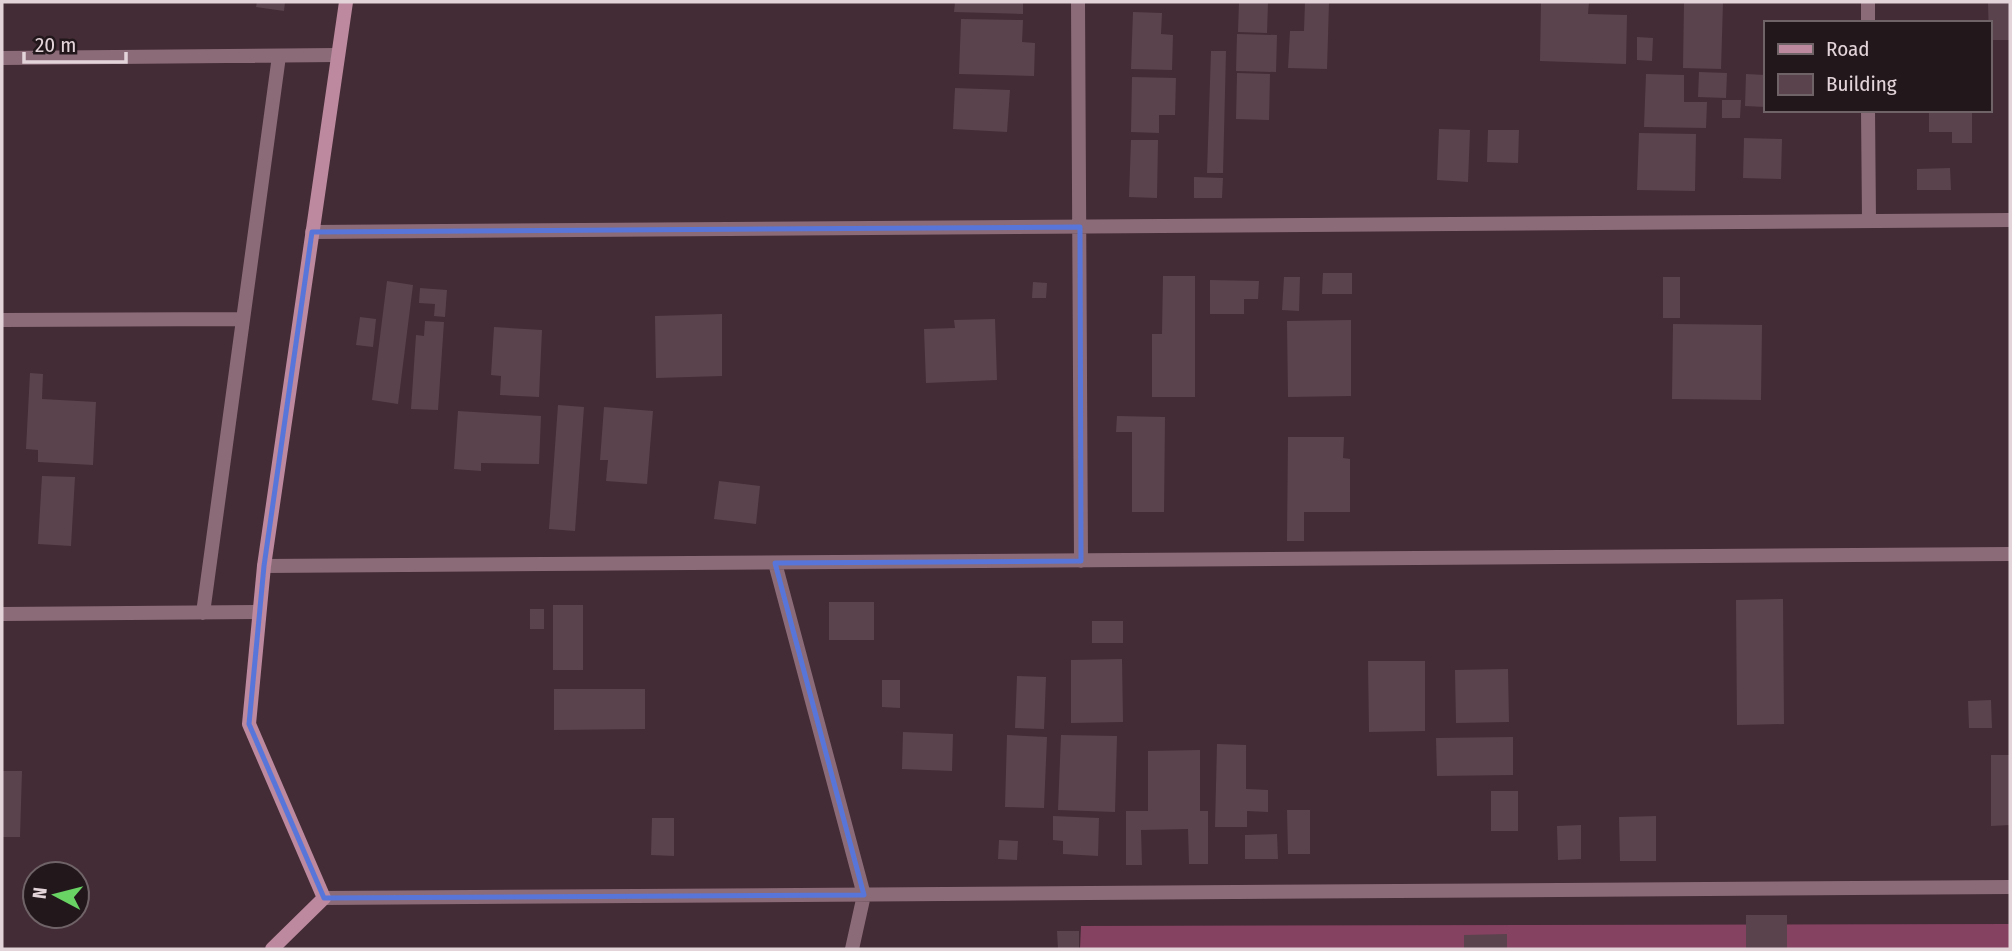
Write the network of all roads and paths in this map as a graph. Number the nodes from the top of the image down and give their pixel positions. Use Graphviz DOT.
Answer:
graph roads {
  1 [pos="346,2"];
  2 [pos="1078,2"];
  3 [pos="1868,2"];
  4 [pos="1868,21"];
  5 [pos="337,55"];
  6 [pos="279,56"];
  7 [pos="2,58"];
  8 [pos="1868,112"];
  9 [pos="2010,220"];
  10 [pos="1869,221"];
  11 [pos="1080,227"];
  12 [pos="312,232"];
  13 [pos="243,319"];
  14 [pos="2,320"];
  15 [pos="2010,554"];
  16 [pos="1082,561"];
  17 [pos="775,563"];
  18 [pos="264,566"];
  19 [pos="259,612"];
  20 [pos="203,613"];
  21 [pos="2,614"];
  22 [pos="2010,887"];
  23 [pos="864,895"];
  24 [pos="324,898"];
  25 [pos="272,949"];
  26 [pos="852,949"];
  1 -- 5 [label="main road"];
  2 -- 11 [label="street"];
  3 -- 4 [label="street"];
  5 -- 6 [label="street"];
  5 -- 12 [label="main road"];
  6 -- 7 [label="street"];
  6 -- 13 [label="street"];
  8 -- 10 [label="street"];
  9 -- 10 [label="street"];
  10 -- 11 [label="street"];
  11 -- 12 [label="street"];
  11 -- 16 [label="street"];
  12 -- 18 [label="main road"];
  13 -- 14 [label="street"];
  13 -- 20 [label="street"];
  15 -- 16 [label="street"];
  16 -- 17 [label="street"];
  17 -- 18 [label="street"];
  17 -- 23 [label="street"];
  18 -- 19 [label="main road"];
  19 -- 20 [label="street"];
  19 -- 24 [label="main road"];
  20 -- 21 [label="street"];
  22 -- 23 [label="street"];
  23 -- 24 [label="street"];
  23 -- 26 [label="street"];
  24 -- 25 [label="main road"];
}
